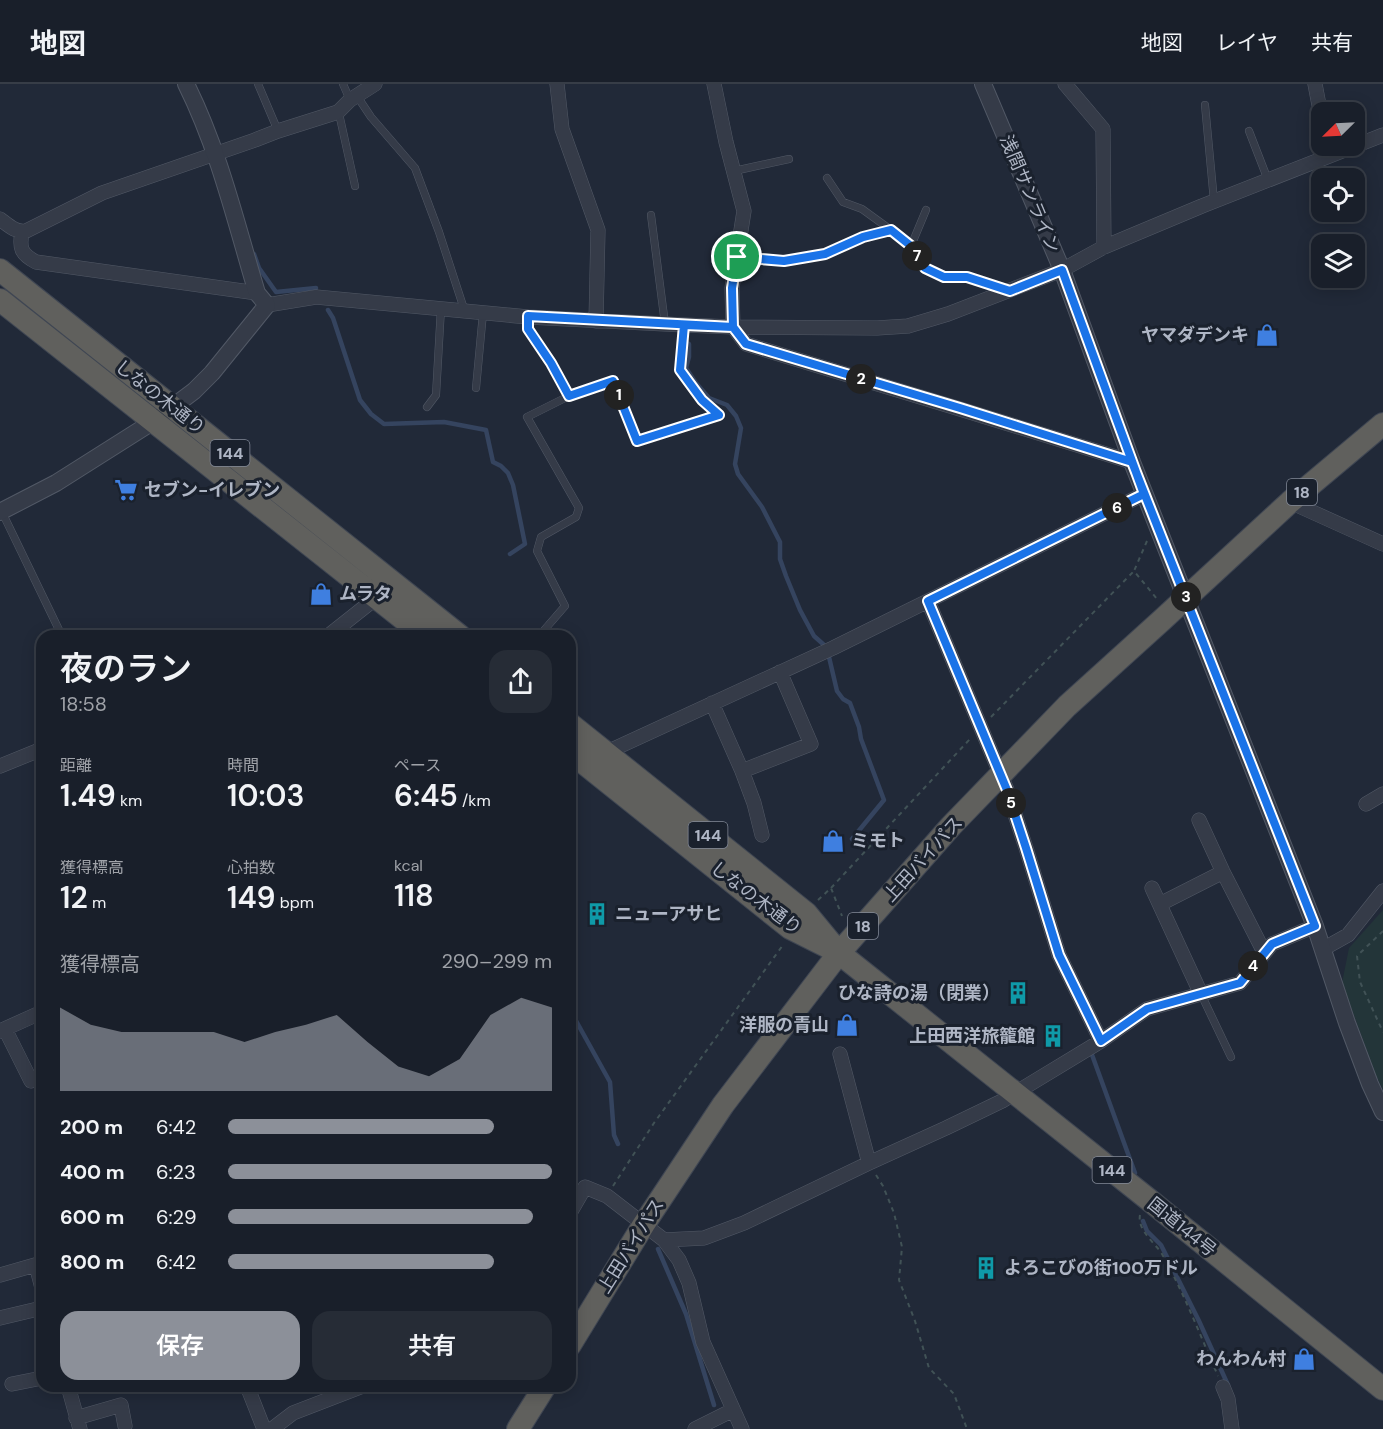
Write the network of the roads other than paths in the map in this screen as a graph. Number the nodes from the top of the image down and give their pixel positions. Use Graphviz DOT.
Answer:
graph roads {
  1 [pos="186,84"];
  2 [pos="258,84"];
  3 [pos="343,84"];
  4 [pos="375,84"];
  5 [pos="557,84"];
  6 [pos="714,84"];
  7 [pos="983,84"];
  8 [pos="1065,84"];
  9 [pos="1315,84"];
  10 [pos="353,98"];
  11 [pos="1318,102"];
  12 [pos="1205,105"];
  13 [pos="338,112"];
  14 [pos="278,131"];
  15 [pos="1250,131"];
  16 [pos="1383,135"];
  17 [pos="1365,141"];
  18 [pos="215,154"];
  19 [pos="1324,156"];
  20 [pos="789,159"];
  21 [pos="734,171"];
  22 [pos="827,178"];
  23 [pos="1268,180"];
  24 [pos="356,186"];
  25 [pos="1214,201"];
  26 [pos="926,210"];
  27 [pos="651,215"];
  28 [pos="0,219"];
  29 [pos="891,230"];
  30 [pos="22,232"];
  31 [pos="911,246"];
  32 [pos="1104,247"];
  33 [pos="737,257"];
  34 [pos="0,270"];
  35 [pos="1062,270"];
  36 [pos="1010,291"];
  37 [pos="262,299"];
  38 [pos="0,300"];
  39 [pos="441,308"];
  40 [pos="465,312"];
  41 [pos="483,313"];
  42 [pos="528,316"];
  43 [pos="596,321"];
  44 [pos="665,324"];
  45 [pos="684,325"];
  46 [pos="733,327"];
  47 [pos="476,388"];
  48 [pos="569,396"];
  49 [pos="173,407"];
  50 [pos="427,407"];
  51 [pos="154,421"];
  52 [pos="1383,424"];
  53 [pos="1383,443"];
  54 [pos="1132,462"];
  55 [pos="1144,494"];
  56 [pos="1299,506"];
  57 [pos="1,512"];
  58 [pos="1383,544"];
  59 [pos="1223,563"];
  60 [pos="376,598"];
  61 [pos="1186,598"];
  62 [pos="928,601"];
  63 [pos="59,630"];
  64 [pos="336,630"];
  65 [pos="417,630"];
  66 [pos="452,630"];
  67 [pos="544,630"];
  68 [pos="780,672"];
  69 [pos="712,703"];
  70 [pos="576,729"];
  71 [pos="36,751"];
  72 [pos="605,752"];
  73 [pos="576,760"];
  74 [pos="576,763"];
  75 [pos="0,766"];
  76 [pos="742,771"];
  77 [pos="1000,776"];
  78 [pos="1383,794"];
  79 [pos="1366,804"];
  80 [pos="1199,820"];
  81 [pos="762,835"];
  82 [pos="1223,872"];
  83 [pos="1152,888"];
  84 [pos="1383,891"];
  85 [pos="1160,904"];
  86 [pos="1315,926"];
  87 [pos="1323,949"];
  88 [pos="1264,952"];
  89 [pos="839,953"];
  90 [pos="1201,994"];
  91 [pos="36,1015"];
  92 [pos="3,1030"];
  93 [pos="1101,1041"];
  94 [pos="840,1054"];
  95 [pos="1232,1057"];
  96 [pos="31,1081"];
  97 [pos="1014,1093"];
  98 [pos="1383,1112"];
  99 [pos="868,1163"];
  100 [pos="576,1203"];
  101 [pos="644,1224"];
  102 [pos="664,1240"];
  103 [pos="36,1265"];
  104 [pos="0,1275"];
  105 [pos="36,1309"];
  106 [pos="0,1318"];
  107 [pos="576,1335"];
  108 [pos="36,1379"];
  109 [pos="12,1384"];
  110 [pos="1223,1387"];
  111 [pos="1383,1389"];
  112 [pos="70,1392"];
  113 [pos="249,1392"];
  114 [pos="347,1392"];
  115 [pos="540,1392"];
  116 [pos="733,1410"];
  117 [pos="78,1424"];
  118 [pos="125,1426"];
  119 [pos="264,1429"];
  120 [pos="272,1429"];
  121 [pos="518,1429"];
  122 [pos="695,1429"];
  123 [pos="742,1429"];
  124 [pos="1232,1429"];
  1 -- 18 [label="street"];
  2 -- 14 [label="lane"];
  3 -- 10 [label="lane"];
  4 -- 10 [label="street"];
  5 -- 43 [label="street"];
  6 -- 21 [label="street"];
  7 -- 35 [label="street, 浅間サンライン"];
  8 -- 32 [label="street"];
  9 -- 11 [label="street"];
  10 -- 13 [label="street"];
  10 -- 40 [label="lane"];
  12 -- 25 [label="lane"];
  13 -- 14 [label="street"];
  13 -- 24 [label="lane"];
  14 -- 18 [label="street"];
  15 -- 23 [label="lane"];
  16 -- 17 [label="street"];
  18 -- 30 [label="street"];
  18 -- 37 [label="street"];
  19 -- 23 [label="street"];
  20 -- 21 [label="lane"];
  21 -- 33 [label="street"];
  22 -- 29 [label="lane"];
  23 -- 25 [label="street"];
  25 -- 32 [label="street"];
  26 -- 31 [label="lane"];
  27 -- 44 [label="lane"];
  28 -- 30 [label="street"];
  29 -- 31 [label="lane"];
  29 -- 33 [label="lane"];
  30 -- 37 [label="street"];
  31 -- 36 [label="lane"];
  32 -- 35 [label="street"];
  33 -- 46 [label="street"];
  34 -- 49 [label="highway, しなの木通り / 144"];
  35 -- 36 [label="street"];
  35 -- 54 [label="street, 浅間サンライン"];
  36 -- 46 [label="street"];
  37 -- 39 [label="street"];
  37 -- 49 [label="street"];
  38 -- 51 [label="highway, しなの木通り / 144"];
  39 -- 40 [label="street"];
  39 -- 50 [label="lane"];
  40 -- 41 [label="street"];
  41 -- 42 [label="street"];
  41 -- 47 [label="lane"];
  42 -- 43 [label="street"];
  42 -- 48 [label="lane"];
  43 -- 44 [label="street"];
  44 -- 45 [label="street"];
  45 -- 46 [label="street"];
  45 -- 48 [label="lane"];
  46 -- 54 [label="street"];
  48 -- 67 [label="lane"];
  49 -- 51 [label="street"];
  49 -- 66 [label="highway, しなの木通り / 144"];
  51 -- 57 [label="street"];
  51 -- 60 [label="highway, しなの木通り / 144"];
  52 -- 59 [label="highway, 上田バイパス / 18"];
  53 -- 56 [label="highway, 上田バイパス / 18"];
  54 -- 55 [label="street, 浅間サンライン"];
  55 -- 61 [label="street, 浅間サンライン"];
  55 -- 62 [label="street"];
  56 -- 58 [label="street"];
  56 -- 59 [label="highway, 上田バイパス / 18"];
  57 -- 63 [label="lane"];
  59 -- 61 [label="highway, 上田バイパス / 18"];
  60 -- 64 [label="street"];
  60 -- 65 [label="highway, しなの木通り / 144"];
  61 -- 77 [label="highway, 上田バイパス / 18"];
  61 -- 86 [label="street, 浅間サンライン"];
  62 -- 68 [label="street"];
  62 -- 77 [label="street"];
  68 -- 69 [label="street"];
  68 -- 76 [label="street"];
  69 -- 72 [label="street"];
  69 -- 76 [label="street"];
  70 -- 72 [label="highway, しなの木通り / 144"];
  71 -- 75 [label="street"];
  72 -- 73 [label="street"];
  72 -- 89 [label="highway, しなの木通り / 144"];
  74 -- 89 [label="highway, しなの木通り / 144"];
  76 -- 81 [label="street"];
  77 -- 89 [label="highway, 上田バイパス / 18"];
  77 -- 93 [label="street"];
  78 -- 79 [label="street"];
  80 -- 82 [label="street"];
  82 -- 85 [label="street"];
  82 -- 88 [label="street"];
  83 -- 85 [label="street"];
  84 -- 87 [label="street"];
  85 -- 90 [label="street"];
  86 -- 87 [label="street, 浅間サンライン"];
  86 -- 88 [label="street"];
  87 -- 98 [label="street, 浅間サンライン"];
  88 -- 90 [label="street"];
  89 -- 97 [label="highway, 国道144号 / 144"];
  89 -- 101 [label="highway, 上田バイパス / 18"];
  90 -- 93 [label="street"];
  90 -- 95 [label="lane"];
  91 -- 92 [label="street"];
  92 -- 96 [label="street"];
  93 -- 97 [label="street"];
  94 -- 99 [label="street"];
  97 -- 99 [label="street"];
  97 -- 111 [label="highway, 国道144号 / 144"];
  99 -- 102 [label="street"];
  100 -- 101 [label="street"];
  101 -- 102 [label="street"];
  101 -- 107 [label="highway, 上田バイパス / 18"];
  102 -- 116 [label="street"];
  103 -- 104 [label="street"];
  105 -- 106 [label="street"];
  108 -- 109 [label="street"];
  110 -- 124 [label="street"];
  112 -- 117 [label="street"];
  113 -- 119 [label="street"];
  114 -- 120 [label="street"];
  115 -- 121 [label="highway"];
  116 -- 122 [label="street"];
  116 -- 123 [label="street"];
  117 -- 118 [label="street"];
}
